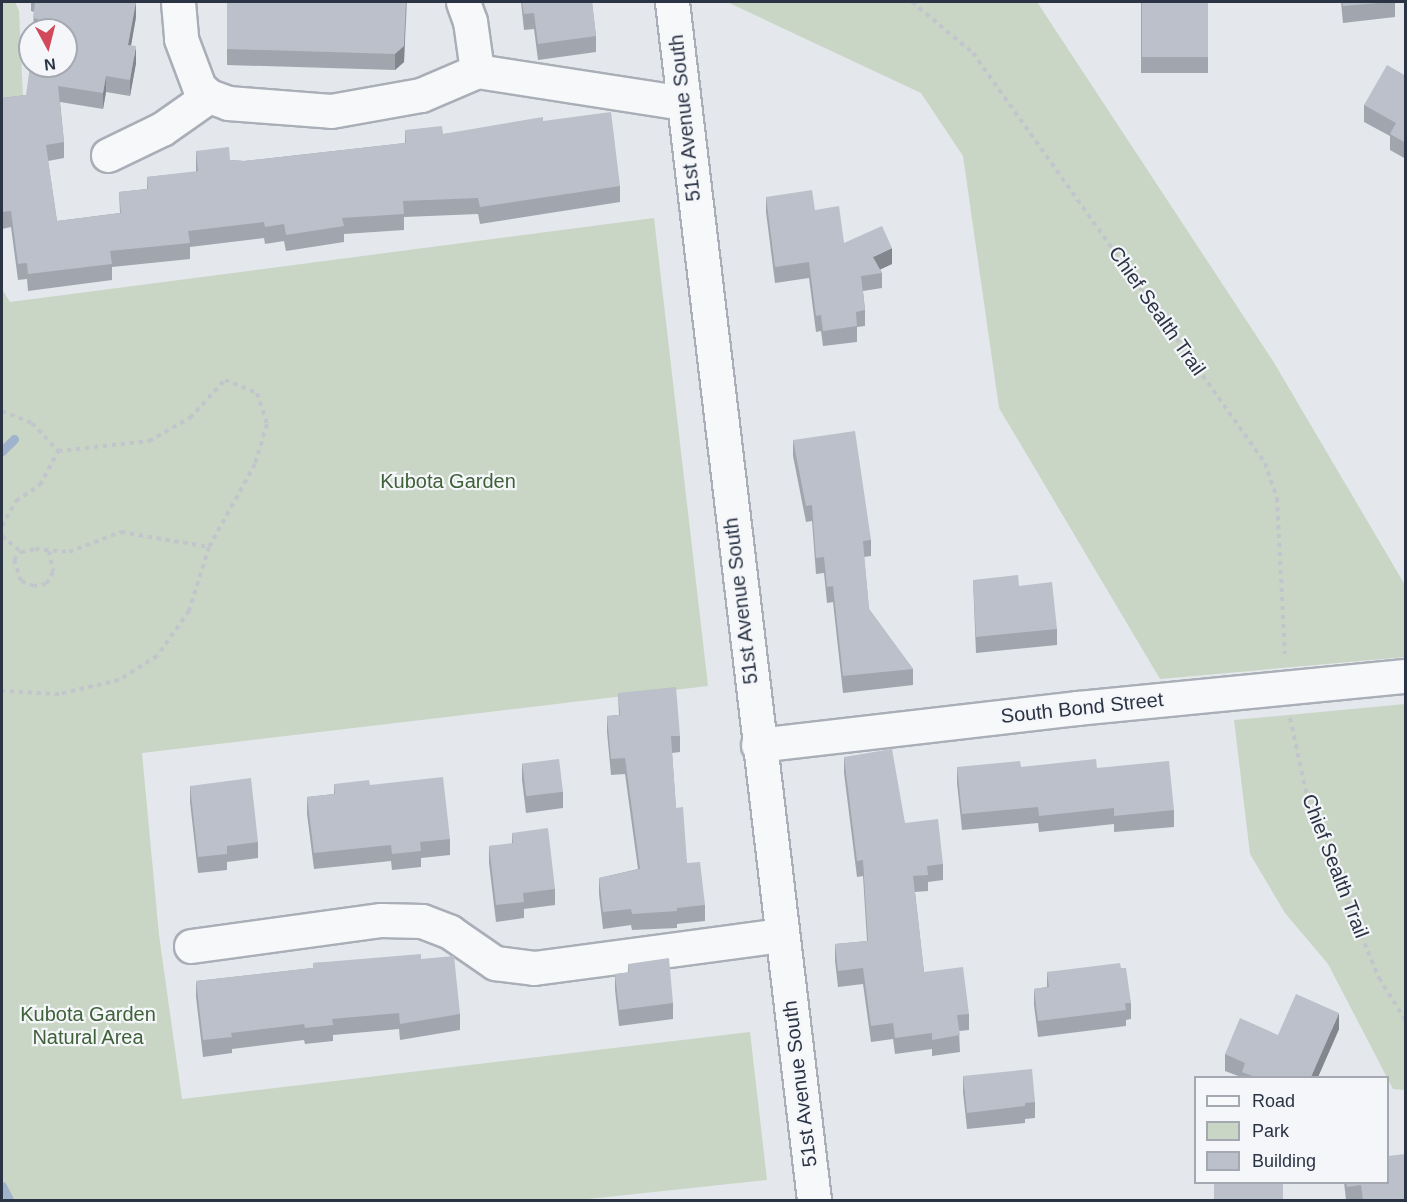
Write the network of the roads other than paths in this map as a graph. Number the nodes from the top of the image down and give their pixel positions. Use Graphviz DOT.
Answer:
graph roads {
  1 [pos="178,2"];
  2 [pos="463,2"];
  3 [pos="672,2"];
  4 [pos="477,71"];
  5 [pos="209,96"];
  6 [pos="683,103"];
  7 [pos="108,155"];
  8 [pos="1406,676"];
  9 [pos="758,745"];
  10 [pos="782,935"];
  11 [pos="191,946"];
  12 [pos="814,1200"];
  1 -- 5 [label="street"];
  2 -- 4 [label="street"];
  3 -- 6 [label="street, 51st Avenue South"];
  4 -- 5 [label="street"];
  4 -- 6 [label="street"];
  5 -- 7 [label="street"];
  6 -- 9 [label="street, 51st Avenue South"];
  8 -- 9 [label="street, South Bond Street"];
  9 -- 10 [label="street, 51st Avenue South"];
  10 -- 11 [label="street"];
  10 -- 12 [label="street, 51st Avenue South"];
}
